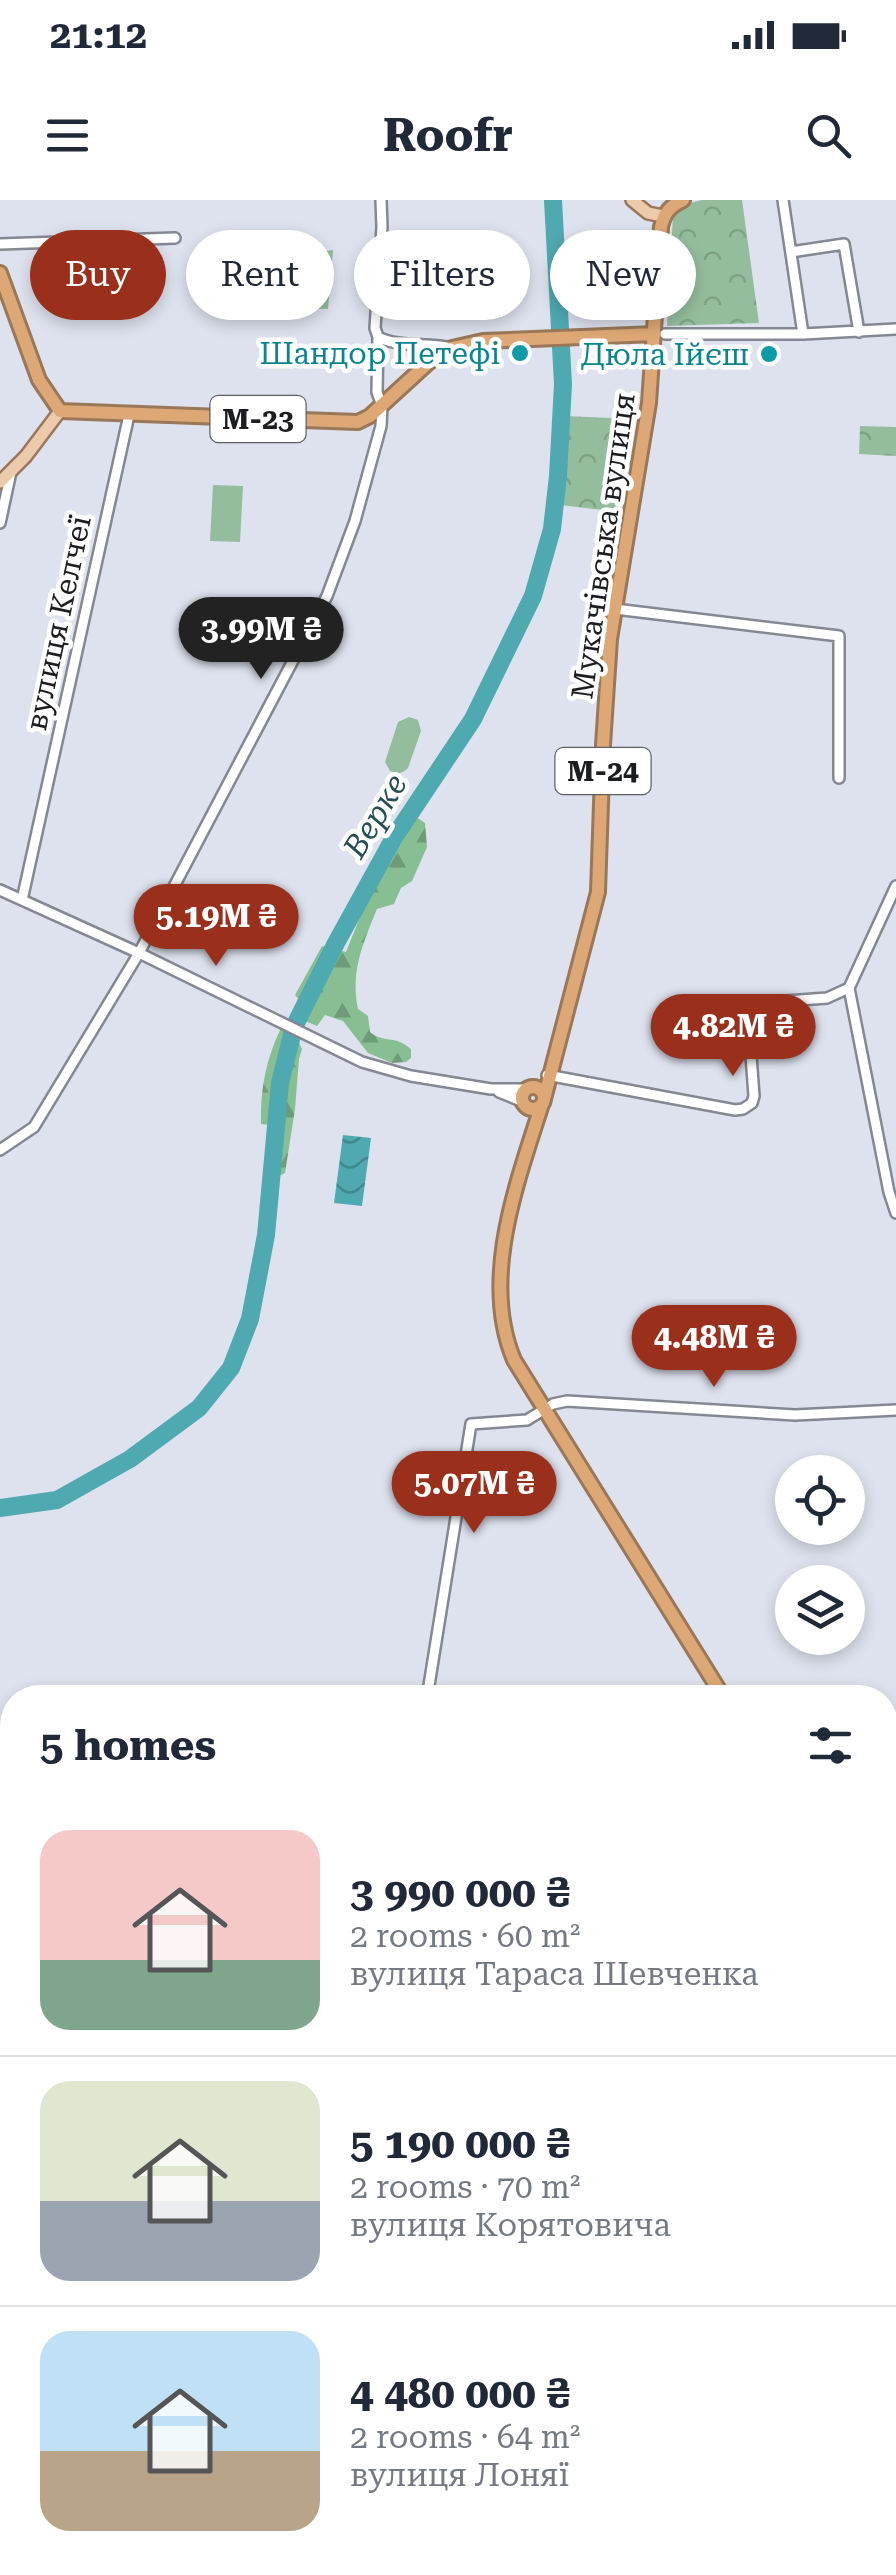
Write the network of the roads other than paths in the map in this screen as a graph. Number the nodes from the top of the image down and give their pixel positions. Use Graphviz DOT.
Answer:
graph roads {
  1 [pos="381,200"];
  2 [pos="632,200"];
  3 [pos="683,200"];
  4 [pos="783,200"];
  5 [pos="663,216"];
  6 [pos="175,238"];
  7 [pos="0,244"];
  8 [pos="791,252"];
  9 [pos="0,273"];
  10 [pos="896,330"];
  11 [pos="859,332"];
  12 [pos="660,334"];
  13 [pos="803,334"];
  14 [pos="378,337"];
  15 [pos="452,348"];
  16 [pos="382,406"];
  17 [pos="60,412"];
  18 [pos="129,415"];
  19 [pos="12,470"];
  20 [pos="0,482"];
  21 [pos="0,523"];
  22 [pos="616,609"];
  23 [pos="838,778"];
  24 [pos="896,886"];
  25 [pos="0,890"];
  26 [pos="22,900"];
  27 [pos="140,953"];
  28 [pos="849,988"];
  29 [pos="548,1076"];
  30 [pos="526,1095"];
  31 [pos="543,1102"];
  32 [pos="534,1129"];
  33 [pos="0,1150"];
  34 [pos="896,1213"];
  35 [pos="544,1408"];
  36 [pos="896,1410"];
  37 [pos="429,1685"];
  38 [pos="716,1685"];
  1 -- 14 [label="street"];
  2 -- 5 [label="main road"];
  3 -- 5 [label="highway"];
  4 -- 8 [label="street"];
  5 -- 12 [label="highway, М-24"];
  6 -- 7 [label="street"];
  8 -- 11 [label="street"];
  8 -- 13 [label="street"];
  9 -- 17 [label="highway"];
  10 -- 11 [label="street"];
  11 -- 13 [label="street"];
  12 -- 13 [label="street"];
  12 -- 15 [label="highway, М-23"];
  12 -- 22 [label="highway, Мукачівська вулиця / М-24"];
  14 -- 15 [label="street"];
  14 -- 16 [label="street"];
  15 -- 16 [label="highway, М-23"];
  16 -- 18 [label="highway, М-23"];
  16 -- 27 [label="street"];
  17 -- 18 [label="highway, М-23"];
  17 -- 19 [label="main road"];
  18 -- 26 [label="street, вулиця Келчеї"];
  19 -- 20 [label="main road"];
  19 -- 21 [label="street"];
  22 -- 23 [label="street"];
  22 -- 29 [label="highway, Мукачівська вулиця / М-24"];
  24 -- 28 [label="street"];
  25 -- 26 [label="street"];
  26 -- 27 [label="street"];
  27 -- 30 [label="street"];
  27 -- 33 [label="street"];
  28 -- 29 [label="street"];
  28 -- 34 [label="street"];
  29 -- 30 [label="highway, Мукачівська вулиця / М-24"];
  29 -- 31 [label="highway, Мукачівська вулиця / М-24"];
  30 -- 31 [label="highway"];
  30 -- 31 [label="highway"];
  30 -- 32 [label="highway"];
  31 -- 32 [label="highway, Мукачівська вулиця / М-24"];
  32 -- 35 [label="highway, Мукачівська вулиця / М-24"];
  35 -- 36 [label="street"];
  35 -- 37 [label="street"];
  35 -- 38 [label="highway, Мукачівська вулиця / М-24"];
}
